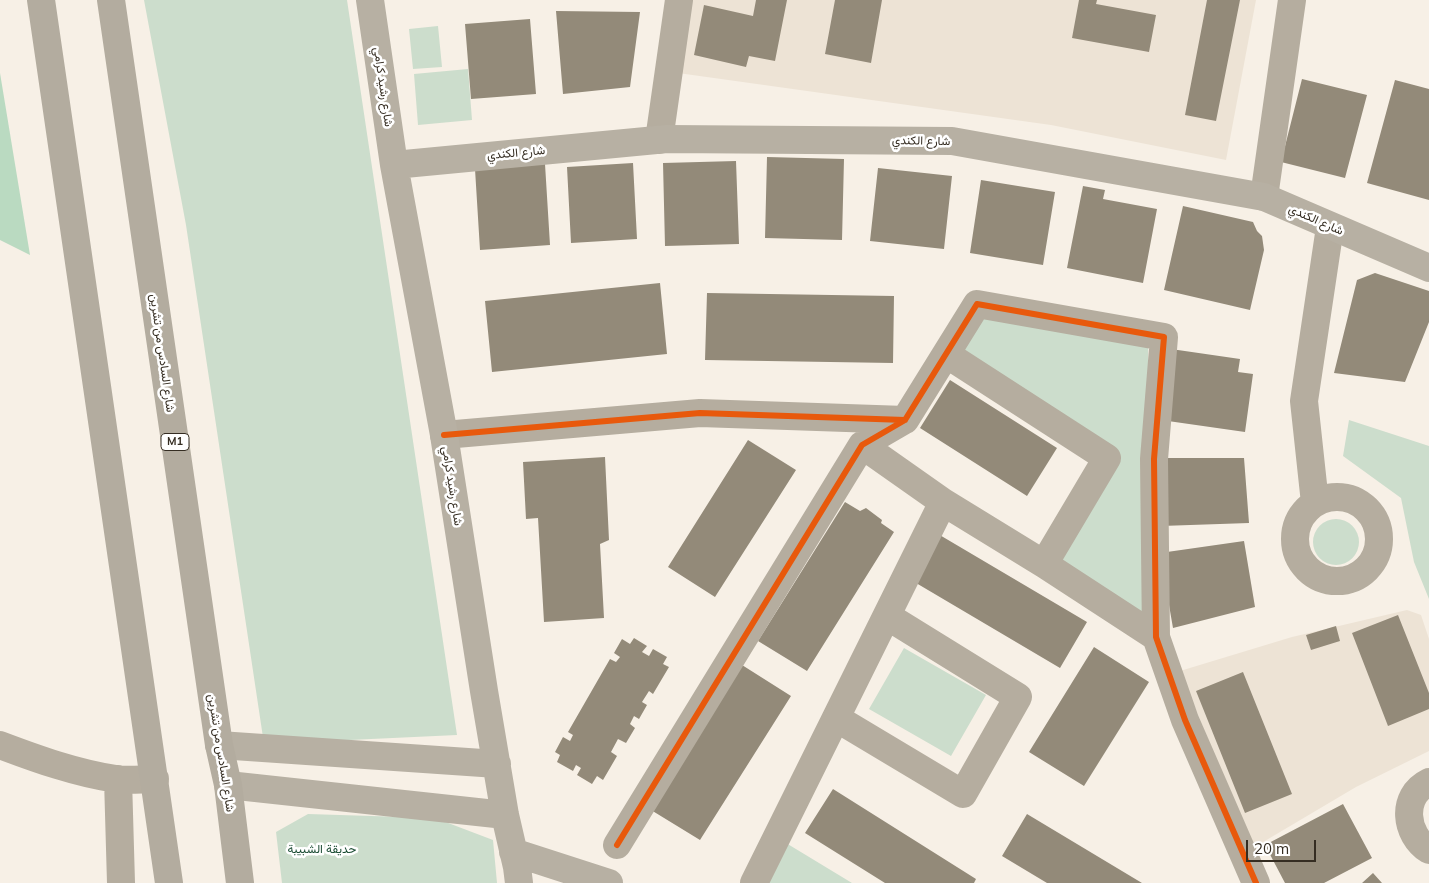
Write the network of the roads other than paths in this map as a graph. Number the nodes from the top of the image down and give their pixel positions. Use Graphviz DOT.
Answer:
graph roads {
  1 [pos="41,0"];
  2 [pos="110,0"];
  3 [pos="370,0"];
  4 [pos="679,0"];
  5 [pos="1292,0"];
  6 [pos="659,140"];
  7 [pos="394,165"];
  8 [pos="1264,197"];
  9 [pos="1330,227"];
  10 [pos="1429,268"];
  11 [pos="946,354"];
  12 [pos="905,420"];
  13 [pos="444,435"];
  14 [pos="862,445"];
  15 [pos="943,502"];
  16 [pos="1315,503"];
  17 [pos="1044,564"];
  18 [pos="887,616"];
  19 [pos="1156,636"];
  20 [pos="836,718"];
  21 [pos="0,745"];
  22 [pos="219,745"];
  23 [pos="497,764"];
  24 [pos="118,779"];
  25 [pos="155,779"];
  26 [pos="1429,782"];
  27 [pos="228,785"];
  28 [pos="505,814"];
  29 [pos="617,845"];
  30 [pos="1429,850"];
  31 [pos="516,867"];
  32 [pos="121,883"];
  33 [pos="169,883"];
  34 [pos="240,883"];
  35 [pos="563,883"];
  36 [pos="609,883"];
  37 [pos="754,883"];
  38 [pos="1256,883"];
  1 -- 25 [label="highway"];
  2 -- 22 [label="highway, شارع السادس من تشرين / M1"];
  3 -- 7 [label="main road, شارع رشيد كرامي"];
  4 -- 6 [label="street"];
  5 -- 8 [label="street"];
  6 -- 7 [label="main road, شارع الكندي"];
  6 -- 8 [label="main road, شارع الكندي"];
  7 -- 13 [label="main road, شارع رشيد كرامي"];
  8 -- 9 [label="main road, شارع الكندي"];
  9 -- 10 [label="main road, شارع الكندي"];
  9 -- 16 [label="street"];
  11 -- 12 [label="street"];
  11 -- 17 [label="street"];
  11 -- 19 [label="street"];
  12 -- 13 [label="street"];
  12 -- 14 [label="street"];
  13 -- 23 [label="main road, شارع رشيد كرامي"];
  14 -- 15 [label="street"];
  14 -- 29 [label="street"];
  15 -- 17 [label="street"];
  15 -- 18 [label="street"];
  17 -- 19 [label="street"];
  18 -- 20 [label="street"];
  18 -- 20 [label="street"];
  19 -- 38 [label="street"];
  20 -- 37 [label="street"];
  21 -- 24 [label="street"];
  22 -- 23 [label="main road"];
  22 -- 27 [label="highway, شارع السادس من تشرين / M1"];
  23 -- 28 [label="main road, شارع رشيد كرامي"];
  24 -- 25 [label="street"];
  24 -- 32 [label="street"];
  25 -- 33 [label="highway"];
  26 -- 30 [label="street"];
  27 -- 28 [label="main road"];
  27 -- 34 [label="highway, شارع السادس من تشرين / M1"];
  28 -- 31 [label="main road, شارع رشيد كرامي"];
  31 -- 35 [label="main road"];
  31 -- 36 [label="main road"];
}
